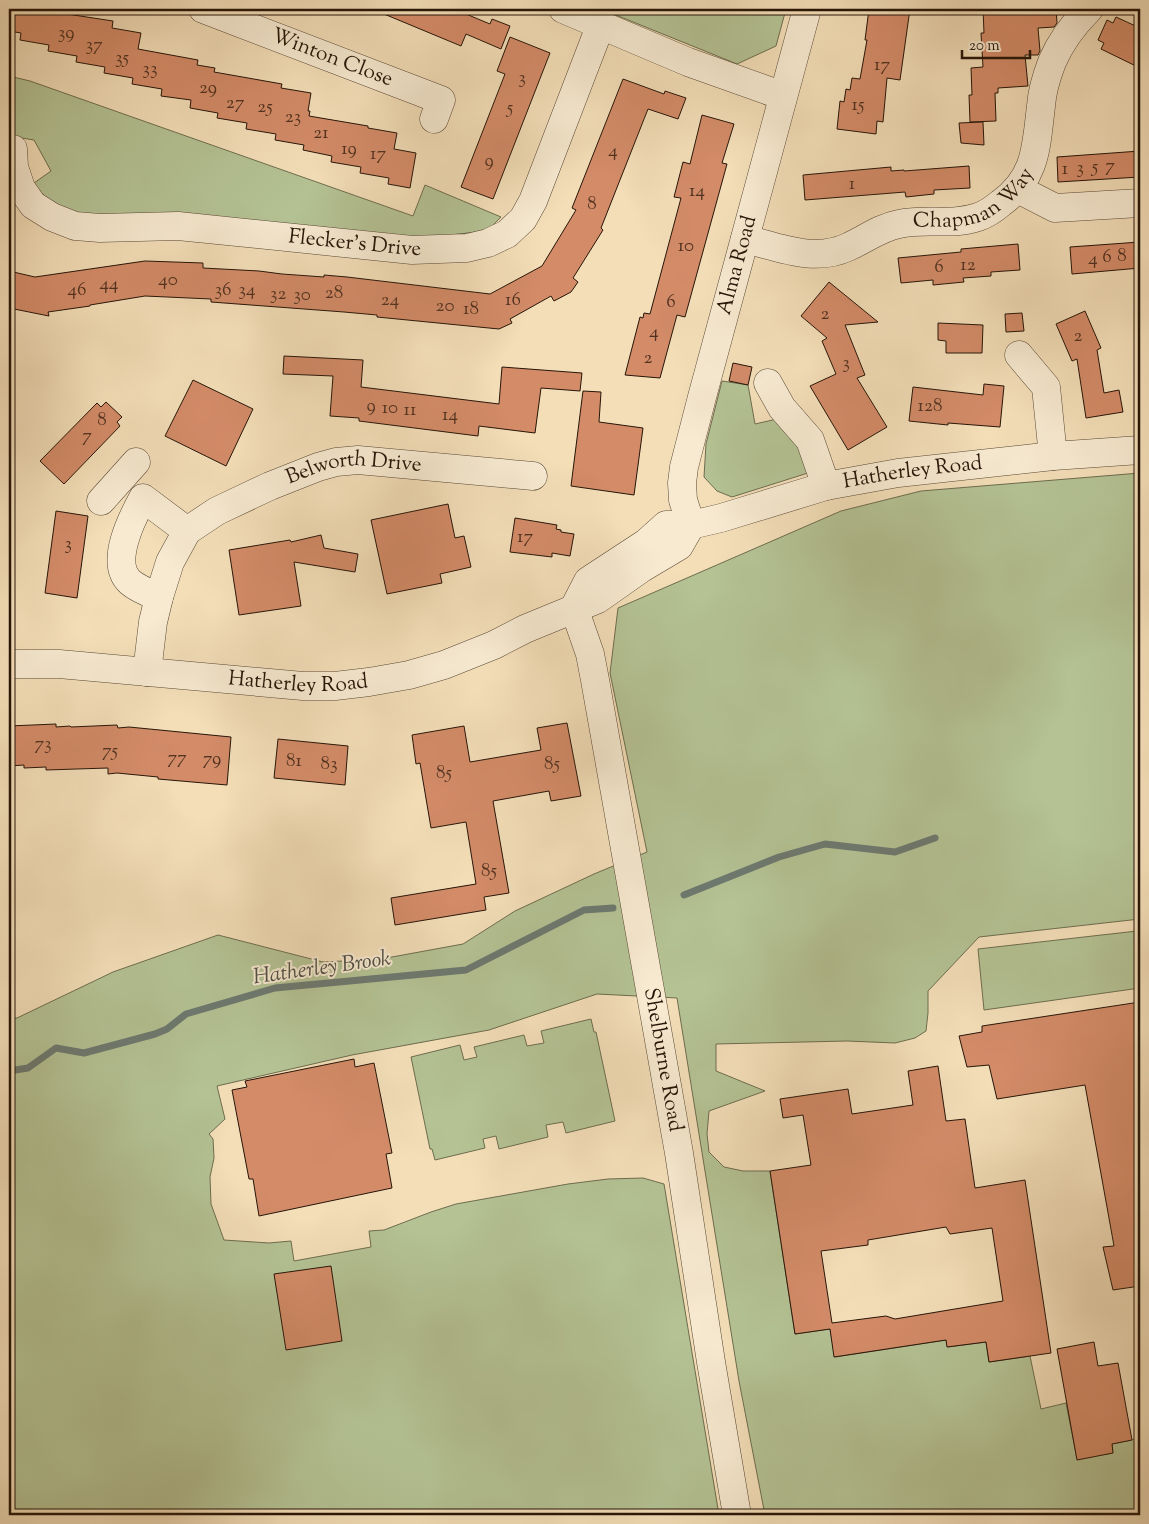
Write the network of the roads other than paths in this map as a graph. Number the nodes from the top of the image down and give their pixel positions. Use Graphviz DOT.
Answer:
graph roads {
  1 [pos="203,9"];
  2 [pos="562,9"];
  3 [pos="807,9"];
  4 [pos="1089,9"];
  5 [pos="601,24"];
  6 [pos="783,96"];
  7 [pos="434,119"];
  8 [pos="13,149"];
  9 [pos="1018,189"];
  10 [pos="1140,203"];
  11 [pos="744,239"];
  12 [pos="1019,355"];
  13 [pos="768,383"];
  14 [pos="1140,450"];
  15 [pos="1053,456"];
  16 [pos="533,476"];
  17 [pos="826,486"];
  18 [pos="143,498"];
  19 [pos="101,501"];
  20 [pos="691,525"];
  21 [pos="187,531"];
  22 [pos="158,597"];
  23 [pos="574,608"];
  24 [pos="9,664"];
  25 [pos="147,672"];
  26 [pos="737,1515"];
  1 -- 7 [label="street, Winton Close"];
  2 -- 5 [label="street"];
  3 -- 6 [label="street, Alma Road"];
  4 -- 9 [label="street, Chapman Way"];
  5 -- 6 [label="street"];
  5 -- 8 [label="street, Flecker's Drive"];
  6 -- 11 [label="street, Alma Road"];
  9 -- 10 [label="street"];
  9 -- 11 [label="street, Chapman Way"];
  11 -- 20 [label="street, Alma Road"];
  12 -- 15 [label="street"];
  13 -- 17 [label="street"];
  14 -- 15 [label="street, Hatherley Road"];
  15 -- 17 [label="street, Hatherley Road"];
  16 -- 21 [label="street, Belworth Drive"];
  17 -- 20 [label="street, Hatherley Road"];
  18 -- 19 [label="street"];
  18 -- 21 [label="street"];
  18 -- 22 [label="street"];
  20 -- 23 [label="street, Hatherley Road"];
  21 -- 22 [label="street, Belworth Drive"];
  22 -- 25 [label="street, Belworth Drive"];
  23 -- 25 [label="street, Hatherley Road"];
  23 -- 26 [label="street, Shelburne Road"];
  24 -- 25 [label="street, Hatherley Road"];
}
